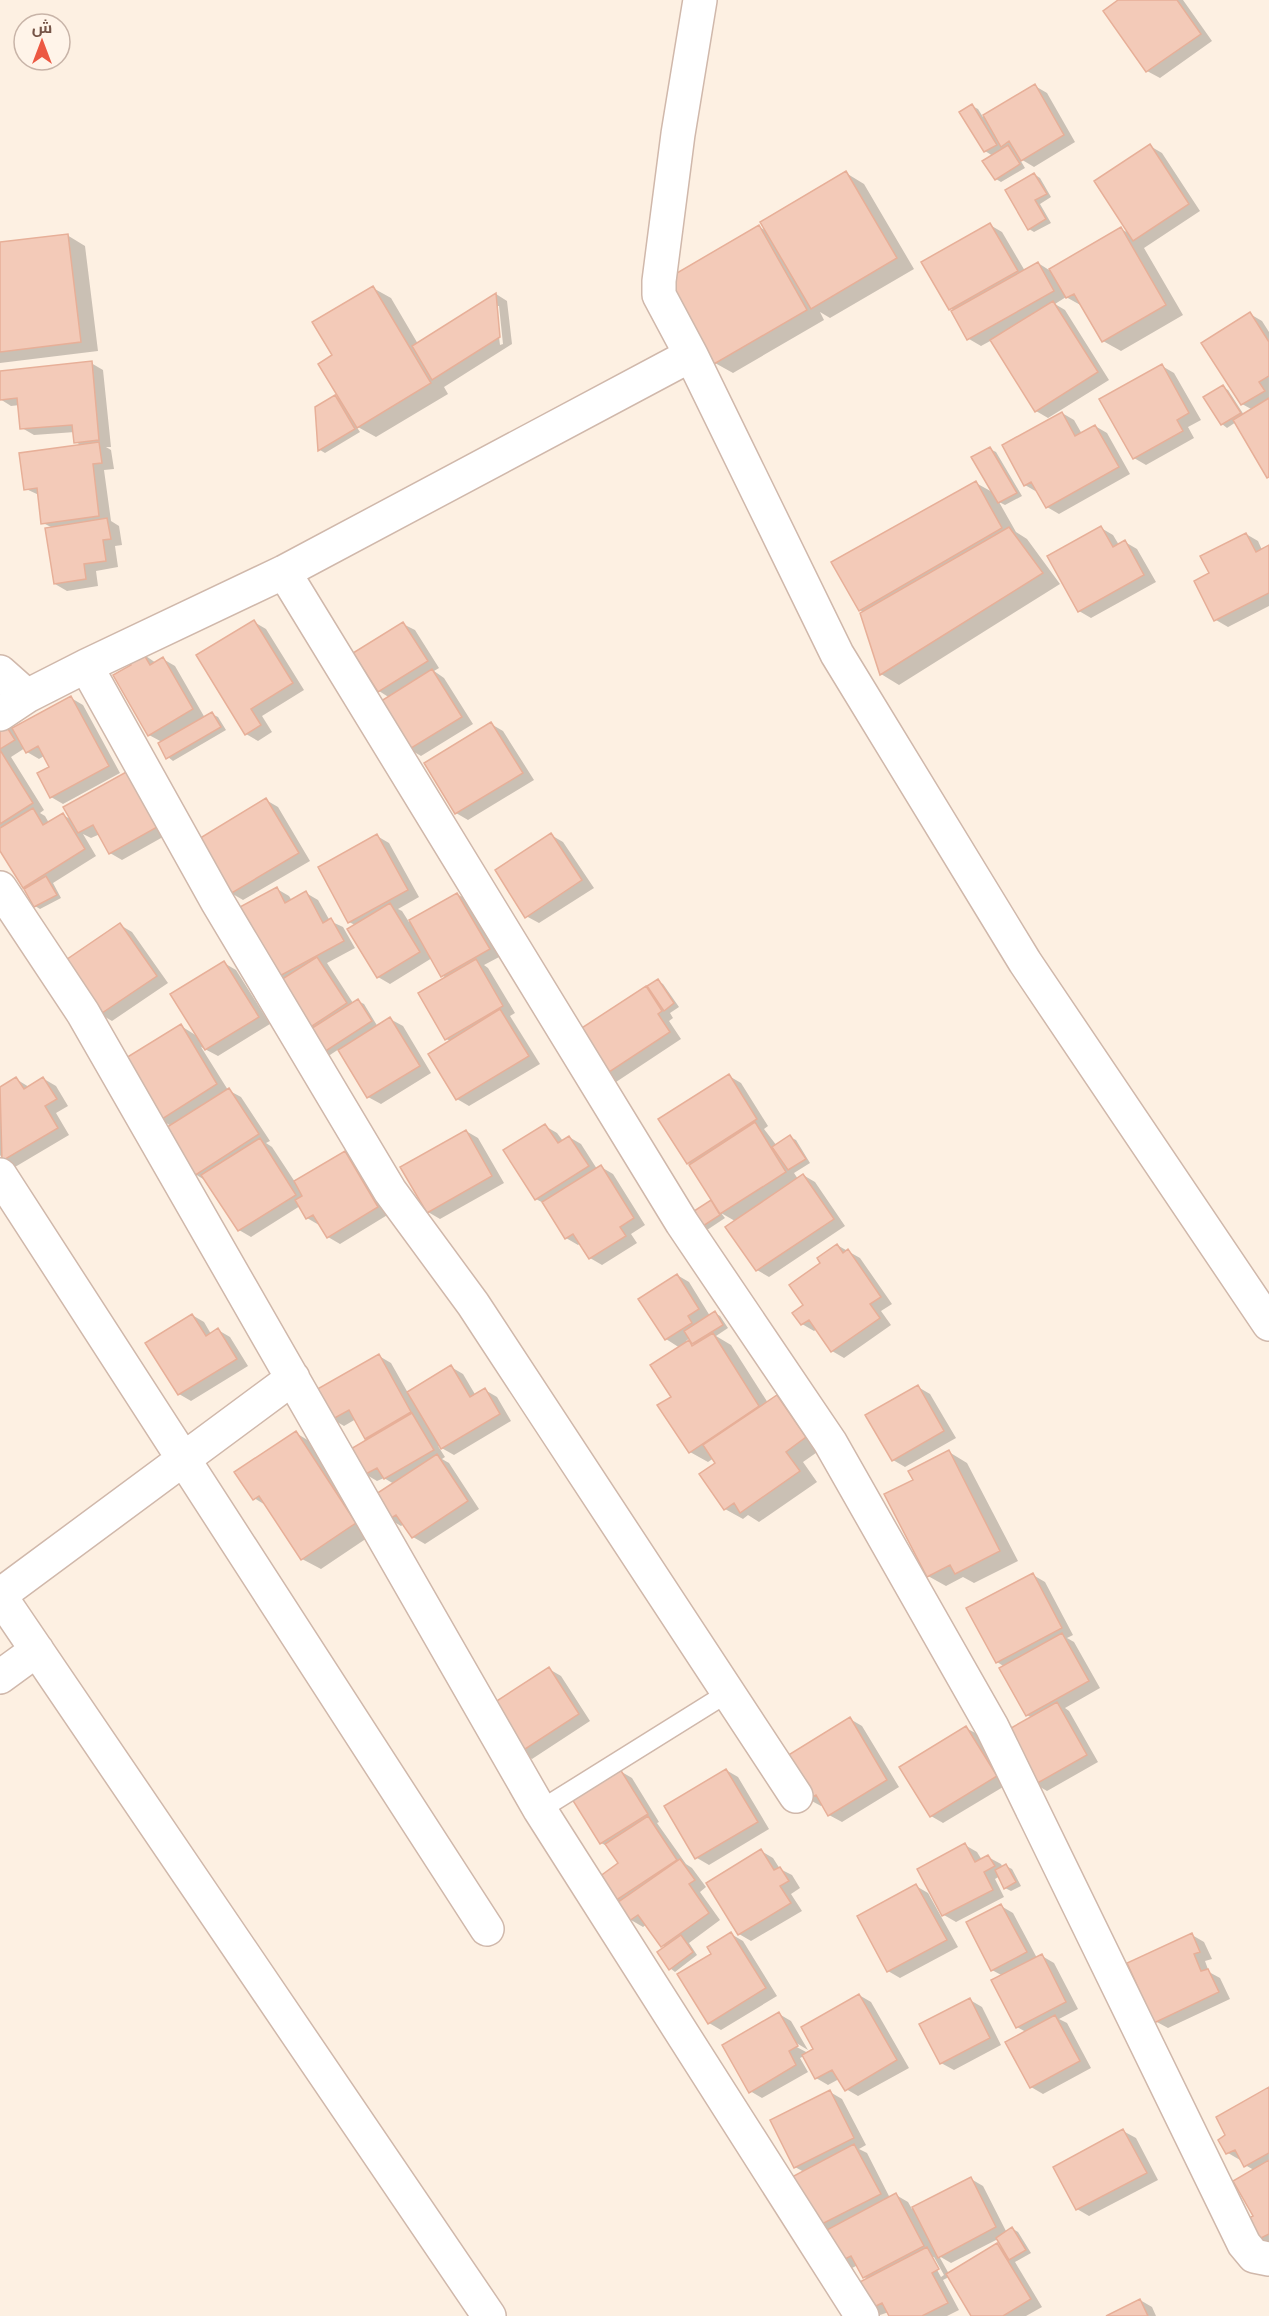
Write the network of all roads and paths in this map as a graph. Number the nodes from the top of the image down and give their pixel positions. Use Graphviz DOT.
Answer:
graph roads {
  1 [pos="700,0"];
  2 [pos="691,355"];
  3 [pos="284,572"];
  4 [pos="86,666"];
  5 [pos="0,672"];
  6 [pos="27,696"];
  7 [pos="0,714"];
  8 [pos="0,888"];
  9 [pos="0,1175"];
  10 [pos="1269,1324"];
  11 [pos="292,1378"];
  12 [pos="183,1458"];
  13 [pos="0,1595"];
  14 [pos="37,1650"];
  15 [pos="0,1677"];
  16 [pos="729,1692"];
  17 [pos="796,1796"];
  18 [pos="540,1810"];
  19 [pos="487,1929"];
  20 [pos="1269,2259"];
  21 [pos="489,2316"];
  22 [pos="862,2316"];
  1 -- 2 [label="street"];
  2 -- 3 [label="street"];
  2 -- 10 [label="street"];
  3 -- 4 [label="street"];
  3 -- 20 [label="street"];
  4 -- 6 [label="street"];
  4 -- 16 [label="street"];
  5 -- 6 [label="street"];
  6 -- 7 [label="street"];
  8 -- 11 [label="street"];
  9 -- 12 [label="street"];
  11 -- 12 [label="street"];
  11 -- 18 [label="street"];
  12 -- 13 [label="street"];
  12 -- 19 [label="street"];
  13 -- 14 [label="street"];
  14 -- 15 [label="street"];
  14 -- 21 [label="street"];
  16 -- 17 [label="street"];
  16 -- 18 [label="lane"];
  18 -- 22 [label="street"];
}
